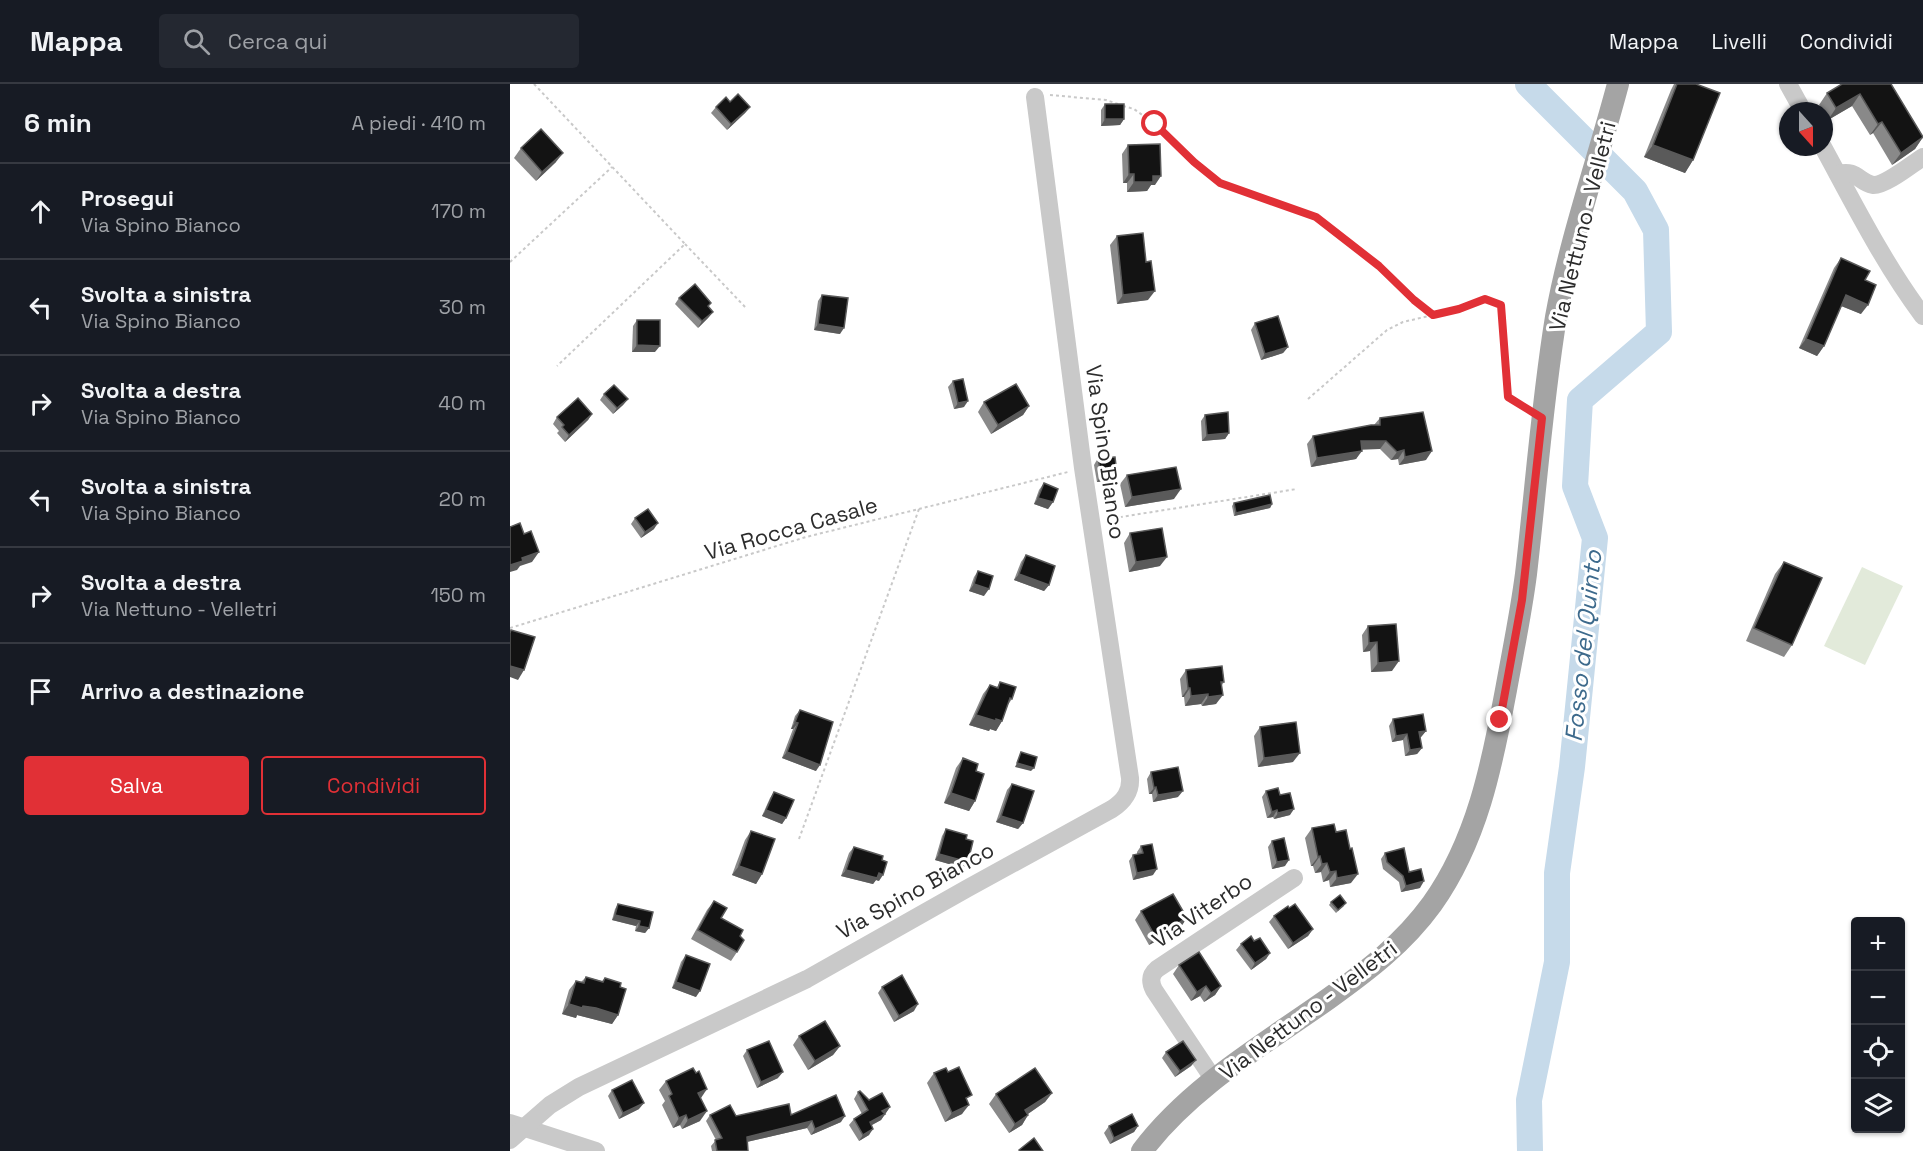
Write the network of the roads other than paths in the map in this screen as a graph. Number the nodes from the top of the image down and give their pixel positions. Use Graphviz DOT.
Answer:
graph roads {
  1 [pos="1618,84"];
  2 [pos="1788,84"];
  3 [pos="1035,98"];
  4 [pos="1798,102"];
  5 [pos="1828,156"];
  6 [pos="1923,157"];
  7 [pos="1838,174"];
  8 [pos="1923,316"];
  9 [pos="1294,878"];
  10 [pos="1214,1080"];
  11 [pos="518,1126"];
  12 [pos="510,1140"];
  13 [pos="596,1151"];
  14 [pos="1142,1151"];
  1 -- 10 [label="main road, Via Nettuno - Velletri"];
  2 -- 4 [label="street"];
  3 -- 11 [label="street, Via Spino Bianco"];
  5 -- 7 [label="street"];
  6 -- 7 [label="street"];
  7 -- 8 [label="street"];
  9 -- 10 [label="street, Via Viterbo"];
  10 -- 14 [label="main road, Via Nettuno - Velletri"];
  11 -- 12 [label="street, Via Spino Bianco"];
  11 -- 13 [label="street"];
}
